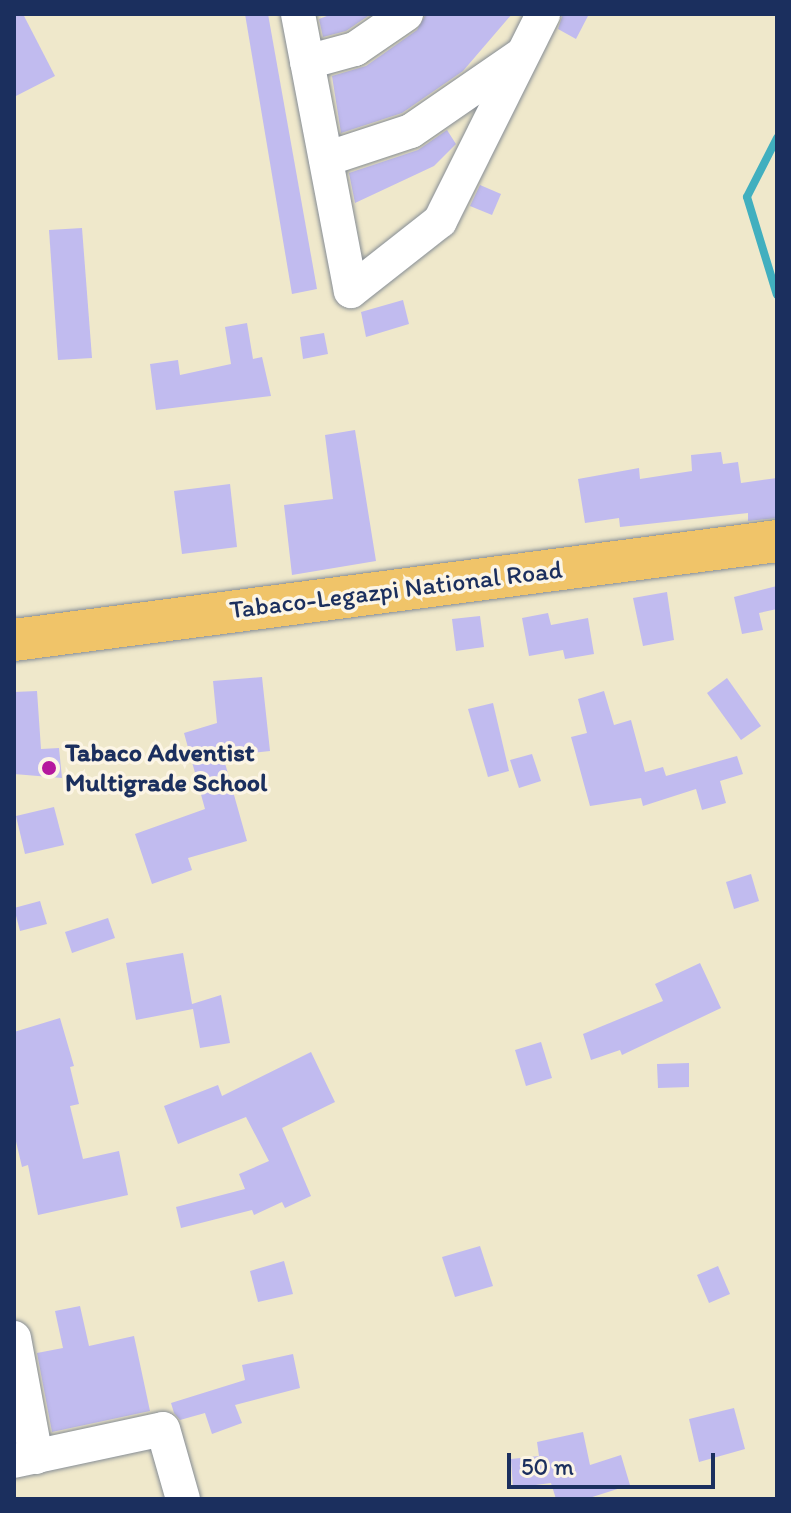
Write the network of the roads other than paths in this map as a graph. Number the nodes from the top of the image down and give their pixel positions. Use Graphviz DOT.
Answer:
graph roads {
  1 [pos="298,14"];
  2 [pos="406,14"];
  3 [pos="543,14"];
  4 [pos="523,53"];
  5 [pos="307,62"];
  6 [pos="326,159"];
  7 [pos="777,541"];
  8 [pos="14,640"];
  9 [pos="14,1338"];
  10 [pos="25,1459"];
  11 [pos="183,1499"];
  1 -- 5 [label="street"];
  2 -- 5 [label="street"];
  3 -- 4 [label="street"];
  4 -- 6 [label="street"];
  4 -- 6 [label="street"];
  5 -- 6 [label="street"];
  7 -- 8 [label="main road, Tabaco-Legazpi National Road"];
  9 -- 10 [label="street"];
  10 -- 11 [label="street"];
}
